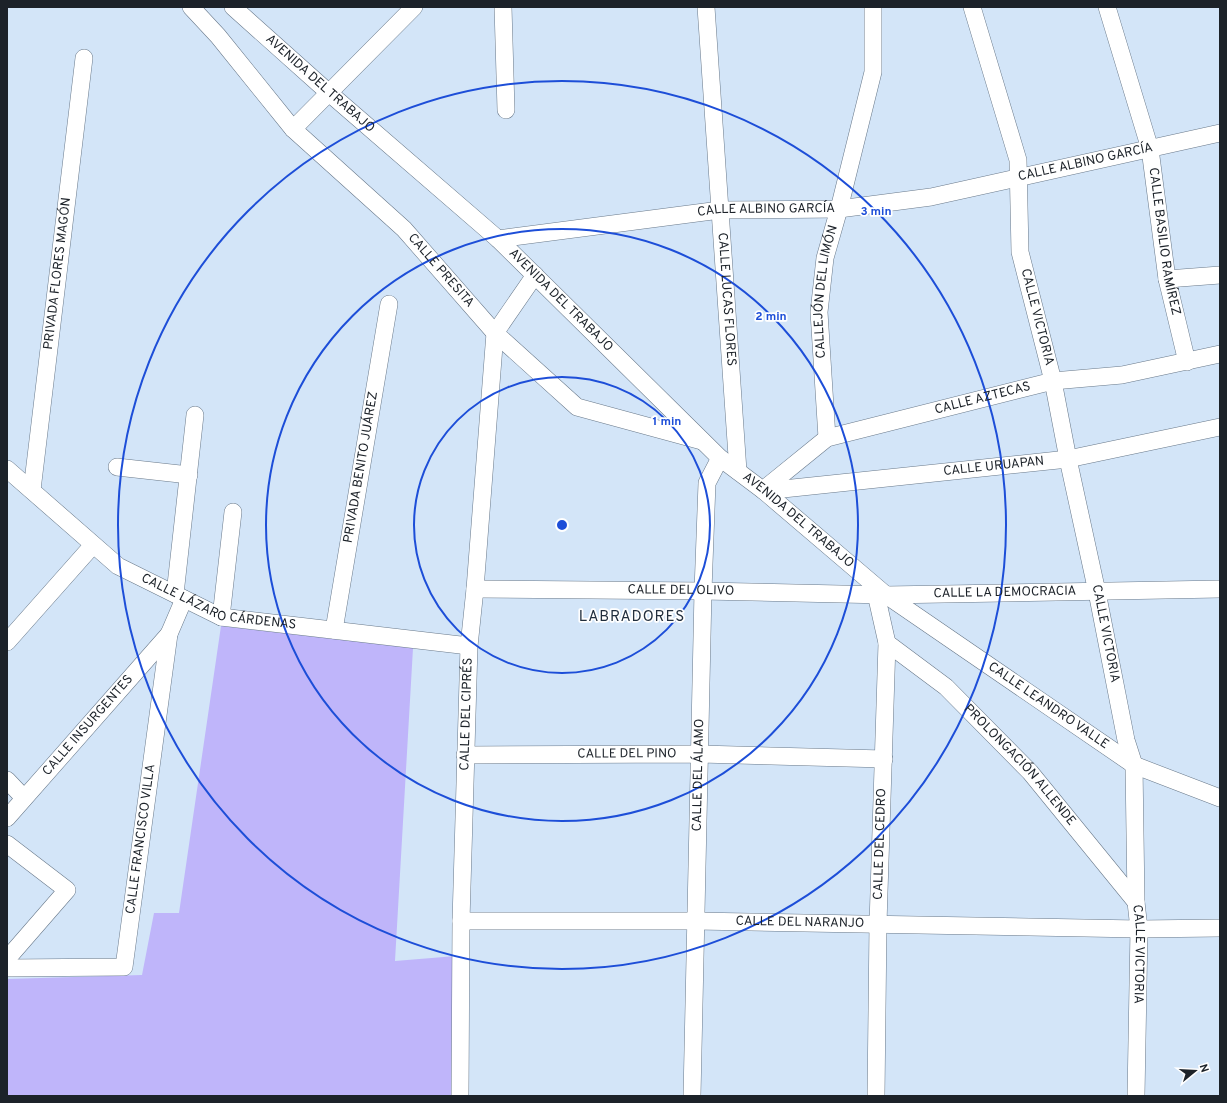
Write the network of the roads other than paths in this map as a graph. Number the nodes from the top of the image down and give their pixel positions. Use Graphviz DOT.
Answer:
graph roads {
  1 [pos="191,7"];
  2 [pos="233,7"];
  3 [pos="414,7"];
  4 [pos="503,7"];
  5 [pos="706,7"];
  6 [pos="873,7"];
  7 [pos="972,7"];
  8 [pos="1107,7"];
  9 [pos="84,58"];
  10 [pos="328,92"];
  11 [pos="506,110"];
  12 [pos="293,129"];
  13 [pos="1220,133"];
  14 [pos="1150,148"];
  15 [pos="1019,177"];
  16 [pos="839,209"];
  17 [pos="720,210"];
  18 [pos="498,239"];
  19 [pos="535,275"];
  20 [pos="1220,275"];
  21 [pos="1167,279"];
  22 [pos="389,304"];
  23 [pos="495,333"];
  24 [pos="1220,354"];
  25 [pos="1187,362"];
  26 [pos="1053,381"];
  27 [pos="195,415"];
  28 [pos="1220,427"];
  29 [pos="827,438"];
  30 [pos="704,442"];
  31 [pos="720,458"];
  32 [pos="1068,460"];
  33 [pos="117,467"];
  34 [pos="738,471"];
  35 [pos="9,475"];
  36 [pos="189,475"];
  37 [pos="32,490"];
  38 [pos="764,490"];
  39 [pos="233,512"];
  40 [pos="93,545"];
  41 [pos="475,589"];
  42 [pos="1220,589"];
  43 [pos="703,591"];
  44 [pos="1097,592"];
  45 [pos="881,594"];
  46 [pos="179,596"];
  47 [pos="221,617"];
  48 [pos="334,630"];
  49 [pos="169,634"];
  50 [pos="7,642"];
  51 [pos="887,643"];
  52 [pos="469,646"];
  53 [pos="700,754"];
  54 [pos="465,755"];
  55 [pos="884,759"];
  56 [pos="1134,765"];
  57 [pos="7,780"];
  58 [pos="24,798"];
  59 [pos="1220,798"];
  60 [pos="7,818"];
  61 [pos="7,844"];
  62 [pos="1136,902"];
  63 [pos="461,921"];
  64 [pos="696,921"];
  65 [pos="878,924"];
  66 [pos="1220,928"];
  67 [pos="1139,929"];
  68 [pos="7,959"];
  69 [pos="7,968"];
  70 [pos="460,1096"];
  71 [pos="692,1096"];
  72 [pos="876,1096"];
  73 [pos="1136,1096"];
  1 -- 12 [label="street, CALLE PRESITA"];
  2 -- 10 [label="street, AVENIDA DEL TRABAJO"];
  3 -- 10 [label="street"];
  4 -- 11 [label="street"];
  5 -- 17 [label="street, CALLE LUCAS FLORES"];
  6 -- 16 [label="street, CALLEJÓN DEL LIMÓN"];
  7 -- 15 [label="street, CALLE VICTORIA"];
  8 -- 14 [label="street, CALLE BASILIO RAMÍREZ"];
  9 -- 37 [label="street, PRIVADA FLORES MAGÓN"];
  10 -- 12 [label="street"];
  10 -- 18 [label="street, AVENIDA DEL TRABAJO"];
  12 -- 23 [label="street, CALLE PRESITA"];
  13 -- 14 [label="street, CALLE ALBINO GARCÍA"];
  14 -- 15 [label="street, CALLE ALBINO GARCÍA"];
  14 -- 21 [label="street, CALLE BASILIO RAMÍREZ"];
  15 -- 16 [label="street, CALLE ALBINO GARCÍA"];
  15 -- 26 [label="street, CALLE VICTORIA"];
  16 -- 17 [label="street, CALLE ALBINO GARCÍA"];
  16 -- 29 [label="street, CALLEJÓN DEL LIMÓN"];
  17 -- 18 [label="street, CALLE ALBINO GARCÍA"];
  17 -- 34 [label="street, CALLE LUCAS FLORES"];
  18 -- 19 [label="street, AVENIDA DEL TRABAJO"];
  19 -- 23 [label="street"];
  19 -- 30 [label="street, AVENIDA DEL TRABAJO"];
  20 -- 21 [label="street"];
  21 -- 25 [label="street, CALLE BASILIO RAMÍREZ"];
  22 -- 48 [label="street, PRIVADA BENITO JUÁREZ"];
  23 -- 30 [label="street, CALLE PRESITA"];
  23 -- 41 [label="street, CALLE DEL CIPRÉS"];
  24 -- 25 [label="street, CALLE AZTECAS"];
  25 -- 26 [label="street, CALLE AZTECAS"];
  26 -- 29 [label="street, CALLE AZTECAS"];
  26 -- 32 [label="street, CALLE VICTORIA"];
  27 -- 36 [label="street, CALLE FRANCISCO VILLA"];
  28 -- 32 [label="street, CALLE URUAPAN"];
  29 -- 38 [label="street, CALLE AZTECAS"];
  30 -- 31 [label="street, AVENIDA DEL TRABAJO"];
  31 -- 34 [label="street, AVENIDA DEL TRABAJO"];
  31 -- 43 [label="street, CALLE DEL ÁLAMO"];
  32 -- 38 [label="street, CALLE URUAPAN"];
  32 -- 44 [label="street, CALLE VICTORIA"];
  33 -- 36 [label="street"];
  34 -- 38 [label="street, AVENIDA DEL TRABAJO"];
  35 -- 37 [label="street, CALLE LÁZARO CÁRDENAS"];
  36 -- 46 [label="street, CALLE FRANCISCO VILLA"];
  37 -- 40 [label="street, CALLE LÁZARO CÁRDENAS"];
  38 -- 45 [label="street, AVENIDA DEL TRABAJO"];
  39 -- 47 [label="street"];
  40 -- 46 [label="street, CALLE LÁZARO CÁRDENAS"];
  40 -- 50 [label="street"];
  41 -- 43 [label="street, CALLE DEL OLIVO"];
  41 -- 52 [label="street, CALLE DEL CIPRÉS"];
  42 -- 44 [label="street, CALLE LA DEMOCRACIA"];
  43 -- 45 [label="street, CALLE DEL OLIVO"];
  43 -- 53 [label="street, CALLE DEL ÁLAMO"];
  44 -- 45 [label="street, CALLE LA DEMOCRACIA"];
  44 -- 56 [label="street, CALLE VICTORIA"];
  45 -- 51 [label="street, CALLE DEL CEDRO"];
  45 -- 56 [label="street, CALLE LEANDRO VALLE"];
  46 -- 47 [label="street, CALLE LÁZARO CÁRDENAS"];
  46 -- 49 [label="street, CALLE FRANCISCO VILLA"];
  47 -- 48 [label="street, CALLE LÁZARO CÁRDENAS"];
  48 -- 52 [label="street, CALLE LÁZARO CÁRDENAS"];
  49 -- 58 [label="street, CALLE INSURGENTES"];
  49 -- 69 [label="street, CALLE FRANCISCO VILLA"];
  51 -- 55 [label="street, CALLE DEL CEDRO"];
  51 -- 62 [label="street, PROLONGACIÓN ALLENDE"];
  52 -- 54 [label="street, CALLE DEL CIPRÉS"];
  53 -- 54 [label="street, CALLE DEL PINO"];
  53 -- 55 [label="street, CALLE DEL PINO"];
  53 -- 64 [label="street, CALLE DEL ÁLAMO"];
  54 -- 63 [label="street, CALLE DEL CIPRÉS"];
  55 -- 65 [label="street, CALLE DEL CEDRO"];
  56 -- 59 [label="street, CALLE LEANDRO VALLE"];
  56 -- 62 [label="street, CALLE VICTORIA"];
  57 -- 58 [label="street"];
  58 -- 60 [label="street, CALLE INSURGENTES"];
  61 -- 68 [label="street"];
  62 -- 67 [label="street, CALLE VICTORIA"];
  63 -- 64 [label="street, CALLE DEL NARANJO"];
  63 -- 70 [label="street, CALLE DEL CIPRÉS"];
  64 -- 65 [label="street, CALLE DEL NARANJO"];
  64 -- 71 [label="street, CALLE DEL ÁLAMO"];
  65 -- 67 [label="street, CALLE DEL NARANJO"];
  65 -- 72 [label="street, CALLE DEL CEDRO"];
  66 -- 67 [label="street, CALLE DEL NARANJO"];
  67 -- 73 [label="street, CALLE VICTORIA"];
}
